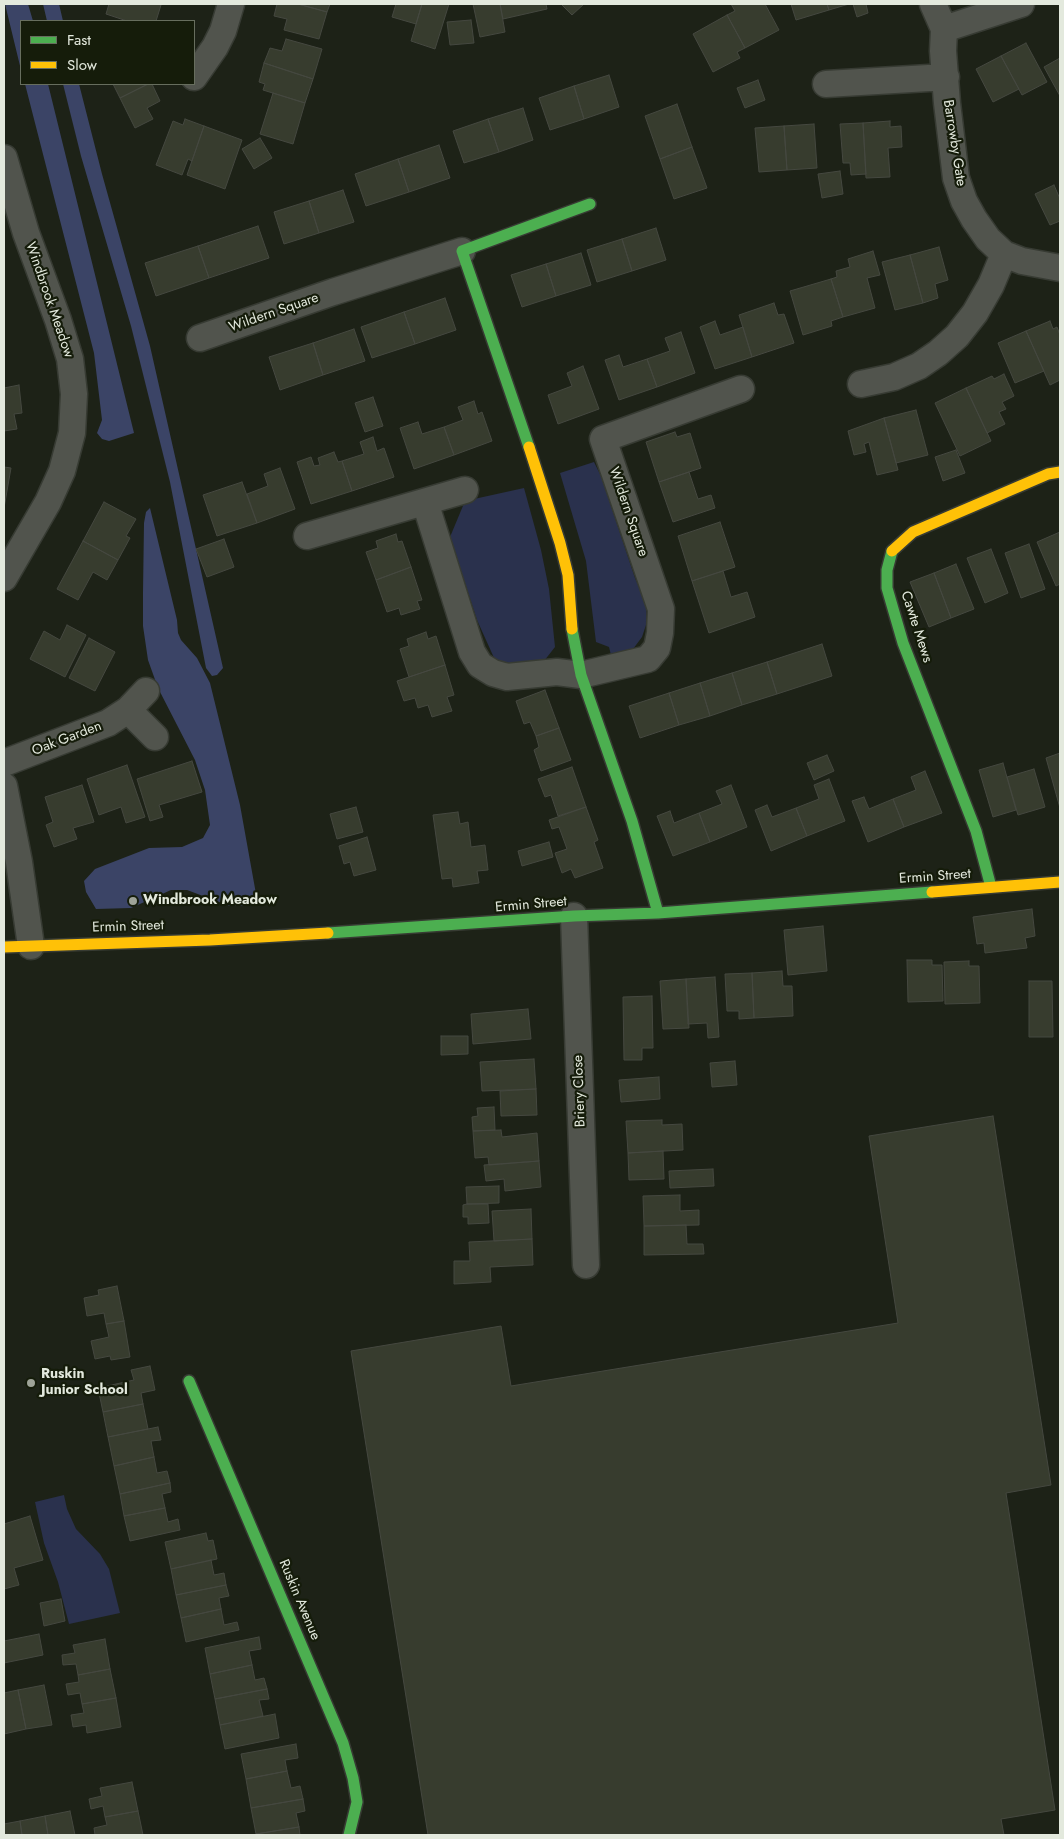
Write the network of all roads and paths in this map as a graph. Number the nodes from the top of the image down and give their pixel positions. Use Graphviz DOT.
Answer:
graph roads {
  1 [pos="231,4"];
  2 [pos="933,4"];
  3 [pos="1020,4"];
  4 [pos="944,29"];
  5 [pos="195,76"];
  6 [pos="946,76"];
  7 [pos="826,84"];
  8 [pos="4,158"];
  9 [pos="590,204"];
  10 [pos="462,251"];
  11 [pos="1004,254"];
  12 [pos="1060,268"];
  13 [pos="200,338"];
  14 [pos="861,384"];
  15 [pos="742,389"];
  16 [pos="1060,472"];
  17 [pos="465,490"];
  18 [pos="425,502"];
  19 [pos="307,536"];
  20 [pos="4,578"];
  21 [pos="581,675"];
  22 [pos="146,691"];
  23 [pos="128,710"];
  24 [pos="155,738"];
  25 [pos="4,763"];
  26 [pos="4,786"];
  27 [pos="1060,882"];
  28 [pos="991,887"];
  29 [pos="658,913"];
  30 [pos="574,916"];
  31 [pos="31,946"];
  32 [pos="4,947"];
  33 [pos="586,1265"];
  34 [pos="189,1381"];
  35 [pos="348,1835"];
  1 -- 5 [label="street"];
  2 -- 4 [label="street, Barrowby Gate"];
  3 -- 4 [label="street"];
  4 -- 6 [label="street, Barrowby Gate"];
  6 -- 7 [label="street"];
  6 -- 11 [label="street, Barrowby Gate"];
  8 -- 20 [label="street, Windbrook Meadow"];
  9 -- 10 [label="street, Wildern Square"];
  10 -- 13 [label="street, Wildern Square"];
  10 -- 21 [label="street"];
  11 -- 12 [label="street, Barrowby Gate"];
  11 -- 14 [label="street"];
  15 -- 21 [label="street, Wildern Square"];
  16 -- 28 [label="street, Cawte Mews"];
  17 -- 18 [label="street"];
  18 -- 19 [label="street"];
  18 -- 21 [label="street, Wildern Square"];
  21 -- 29 [label="street"];
  22 -- 23 [label="street, Oak Garden"];
  23 -- 24 [label="street"];
  23 -- 25 [label="street, Oak Garden"];
  26 -- 31 [label="street"];
  27 -- 28 [label="street, Ermin Street"];
  28 -- 29 [label="street, Ermin Street"];
  29 -- 30 [label="street, Ermin Street"];
  30 -- 31 [label="street, Ermin Street"];
  30 -- 33 [label="street, Briery Close"];
  31 -- 32 [label="street, Ermin Street"];
  34 -- 35 [label="street, Ruskin Avenue"];
}
